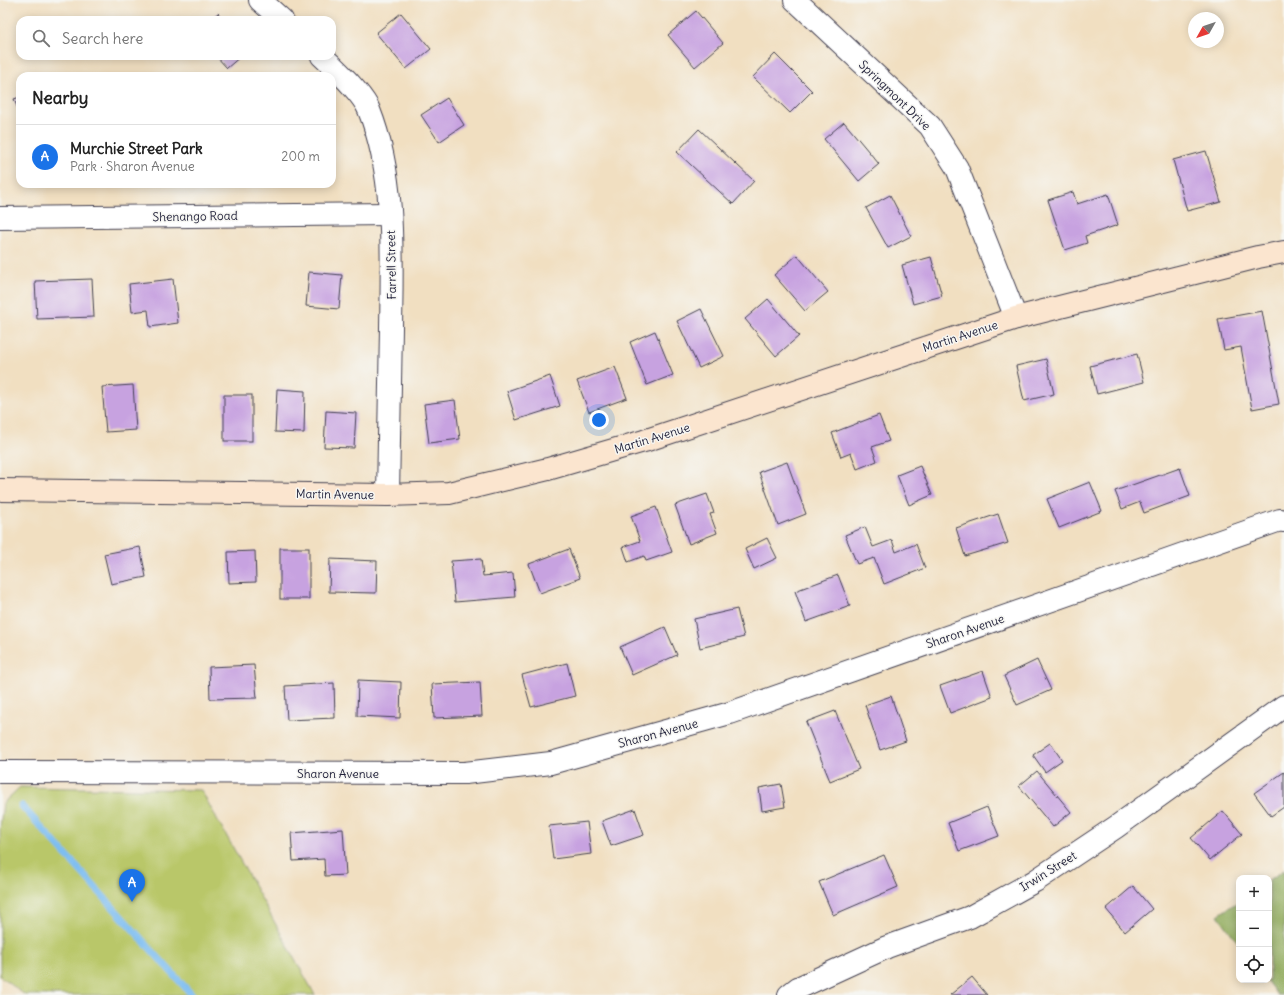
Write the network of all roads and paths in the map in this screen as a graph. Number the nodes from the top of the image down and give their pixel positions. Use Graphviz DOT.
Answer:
graph roads {
  1 [pos="260,0"];
  2 [pos="795,0"];
  3 [pos="278,16"];
  4 [pos="326,60"];
  5 [pos="390,214"];
  6 [pos="0,218"];
  7 [pos="1284,252"];
  8 [pos="1016,318"];
  9 [pos="0,490"];
  10 [pos="388,495"];
  11 [pos="1284,521"];
  12 [pos="1284,706"];
  13 [pos="0,772"];
  14 [pos="789,995"];
  1 -- 3 [label="street"];
  2 -- 8 [label="street, Springmont Drive"];
  4 -- 5 [label="street, Farrell Street"];
  5 -- 6 [label="street, Shenango Road"];
  5 -- 10 [label="street, Farrell Street"];
  7 -- 8 [label="street, Martin Avenue"];
  8 -- 10 [label="street, Martin Avenue"];
  9 -- 10 [label="street, Martin Avenue"];
  11 -- 13 [label="street, Sharon Avenue"];
  12 -- 14 [label="street, Irwin Street"];
}
